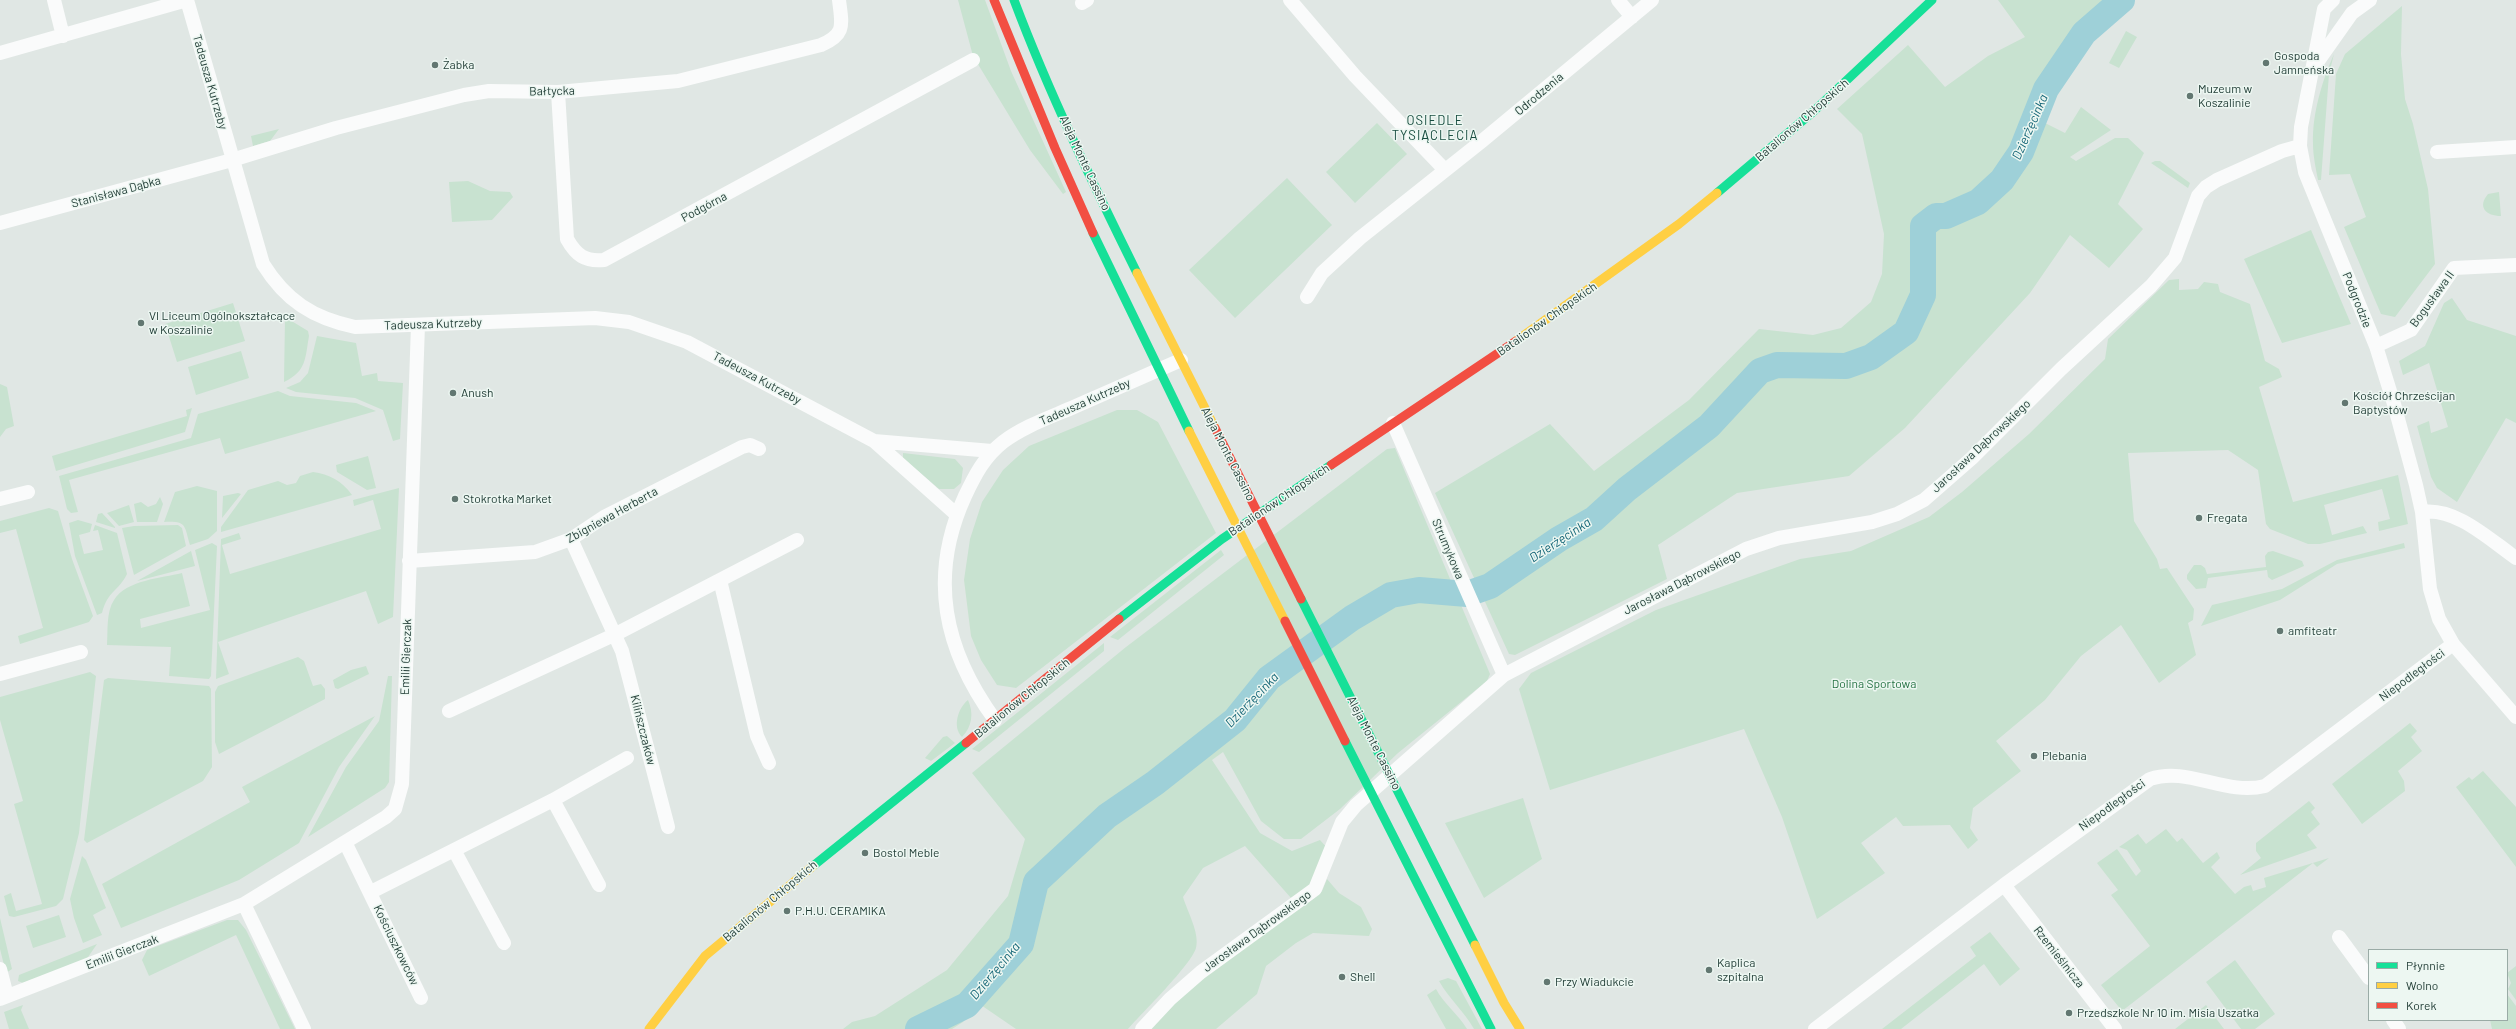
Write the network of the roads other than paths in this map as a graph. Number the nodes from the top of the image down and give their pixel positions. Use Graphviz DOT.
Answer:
graph roads {
  1 [pos="54,0"];
  2 [pos="187,0"];
  3 [pos="839,0"];
  4 [pos="994,0"];
  5 [pos="1014,0"];
  6 [pos="1290,0"];
  7 [pos="1618,0"];
  8 [pos="1652,0"];
  9 [pos="1932,0"];
  10 [pos="2370,0"];
  11 [pos="2326,3"];
  12 [pos="2352,6"];
  13 [pos="1632,17"];
  14 [pos="63,36"];
  15 [pos="0,53"];
  16 [pos="973,60"];
  17 [pos="2312,69"];
  18 [pos="558,92"];
  19 [pos="2300,146"];
  20 [pos="2516,147"];
  21 [pos="2437,152"];
  22 [pos="232,160"];
  23 [pos="1445,170"];
  24 [pos="0,223"];
  25 [pos="2516,265"];
  26 [pos="1307,297"];
  27 [pos="418,325"];
  28 [pos="2376,346"];
  29 [pos="1181,360"];
  30 [pos="1159,369"];
  31 [pos="1393,423"];
  32 [pos="874,441"];
  33 [pos="759,449"];
  34 [pos="992,451"];
  35 [pos="28,492"];
  36 [pos="0,500"];
  37 [pos="2422,512"];
  38 [pos="957,515"];
  39 [pos="2424,533"];
  40 [pos="571,539"];
  41 [pos="797,540"];
  42 [pos="2516,558"];
  43 [pos="409,561"];
  44 [pos="720,580"];
  45 [pos="616,634"];
  46 [pos="2453,644"];
  47 [pos="81,652"];
  48 [pos="0,674"];
  49 [pos="1504,675"];
  50 [pos="449,711"];
  51 [pos="2516,717"];
  52 [pos="995,720"];
  53 [pos="627,758"];
  54 [pos="769,763"];
  55 [pos="554,800"];
  56 [pos="668,826"];
  57 [pos="345,842"];
  58 [pos="454,850"];
  59 [pos="599,885"];
  60 [pos="2004,885"];
  61 [pos="371,892"];
  62 [pos="244,904"];
  63 [pos="2339,937"];
  64 [pos="504,943"];
  65 [pos="0,969"];
  66 [pos="2368,977"];
  67 [pos="3,997"];
  68 [pos="422,998"];
  69 [pos="304,1029"];
  70 [pos="649,1029"];
  71 [pos="1142,1029"];
  72 [pos="1491,1029"];
  73 [pos="1520,1029"];
  74 [pos="1815,1029"];
  75 [pos="2115,1029"];
  1 -- 14 [label="street"];
  2 -- 14 [label="street"];
  2 -- 22 [label="street, Tadeusza Kutrzeby"];
  3 -- 18 [label="street, Bałtycka"];
  4 -- 30 [label="street, Aleja Monte Cassino"];
  5 -- 29 [label="street, Aleja Monte Cassino"];
  6 -- 23 [label="street"];
  7 -- 13 [label="street"];
  8 -- 13 [label="street, Odrodzenia"];
  9 -- 31 [label="street, Batalionów Chłopskich"];
  10 -- 12 [label="street, Podgrodzie"];
  11 -- 17 [label="street, Podgrodzie"];
  12 -- 17 [label="street, Podgrodzie"];
  13 -- 23 [label="street, Odrodzenia"];
  14 -- 15 [label="street"];
  16 -- 18 [label="street, Podgórna"];
  17 -- 19 [label="street, Podgrodzie"];
  18 -- 22 [label="street, Bałtycka"];
  19 -- 28 [label="street, Podgrodzie"];
  19 -- 49 [label="street, Jarosława Dąbrowskiego"];
  20 -- 21 [label="street"];
  22 -- 24 [label="street, Stanisława Dąbka"];
  22 -- 27 [label="street, Tadeusza Kutrzeby"];
  23 -- 26 [label="street, Odrodzenia"];
  25 -- 28 [label="street, Bogusława II"];
  27 -- 32 [label="street, Tadeusza Kutrzeby"];
  27 -- 43 [label="street, Emilii Gierczak"];
  28 -- 37 [label="street, Podgrodzie"];
  29 -- 30 [label="street, Tadeusza Kutrzeby"];
  29 -- 73 [label="street, Aleja Monte Cassino"];
  30 -- 34 [label="street, Tadeusza Kutrzeby"];
  30 -- 72 [label="street, Aleja Monte Cassino"];
  31 -- 49 [label="street, Strumykowa"];
  31 -- 52 [label="street, Batalionów Chłopskich"];
  32 -- 34 [label="street, Tadeusza Kutrzeby"];
  32 -- 38 [label="street, Tadeusza Kutrzeby"];
  33 -- 40 [label="street, Zbigniewa Herberta"];
  34 -- 38 [label="street, Tadeusza Kutrzeby"];
  35 -- 36 [label="street"];
  37 -- 39 [label="street, Podgrodzie"];
  37 -- 42 [label="street"];
  38 -- 52 [label="street, Tadeusza Kutrzeby"];
  39 -- 46 [label="street, Niepodległości"];
  40 -- 43 [label="street, Zbigniewa Herberta"];
  40 -- 45 [label="street, Kilińszczaków"];
  41 -- 44 [label="street"];
  43 -- 57 [label="street, Emilii Gierczak"];
  44 -- 45 [label="street"];
  44 -- 54 [label="street"];
  45 -- 50 [label="street"];
  45 -- 56 [label="street, Kilińszczaków"];
  46 -- 51 [label="street"];
  46 -- 60 [label="street, Niepodległości"];
  47 -- 48 [label="street"];
  49 -- 71 [label="street, Jarosława Dąbrowskiego"];
  52 -- 70 [label="street, Batalionów Chłopskich"];
  53 -- 55 [label="street, Kościuszkowców"];
  55 -- 58 [label="street, Kościuszkowców"];
  55 -- 59 [label="street"];
  57 -- 61 [label="street, Kościuszkowców"];
  57 -- 62 [label="street, Emilii Gierczak"];
  58 -- 61 [label="street, Kościuszkowców"];
  58 -- 64 [label="street"];
  60 -- 74 [label="street, Niepodległości"];
  60 -- 75 [label="street, Rzemieślnicza"];
  61 -- 68 [label="street, Kościuszkowców"];
  62 -- 67 [label="street, Emilii Gierczak"];
  62 -- 69 [label="street"];
  63 -- 66 [label="street"];
  65 -- 67 [label="street"];
}
